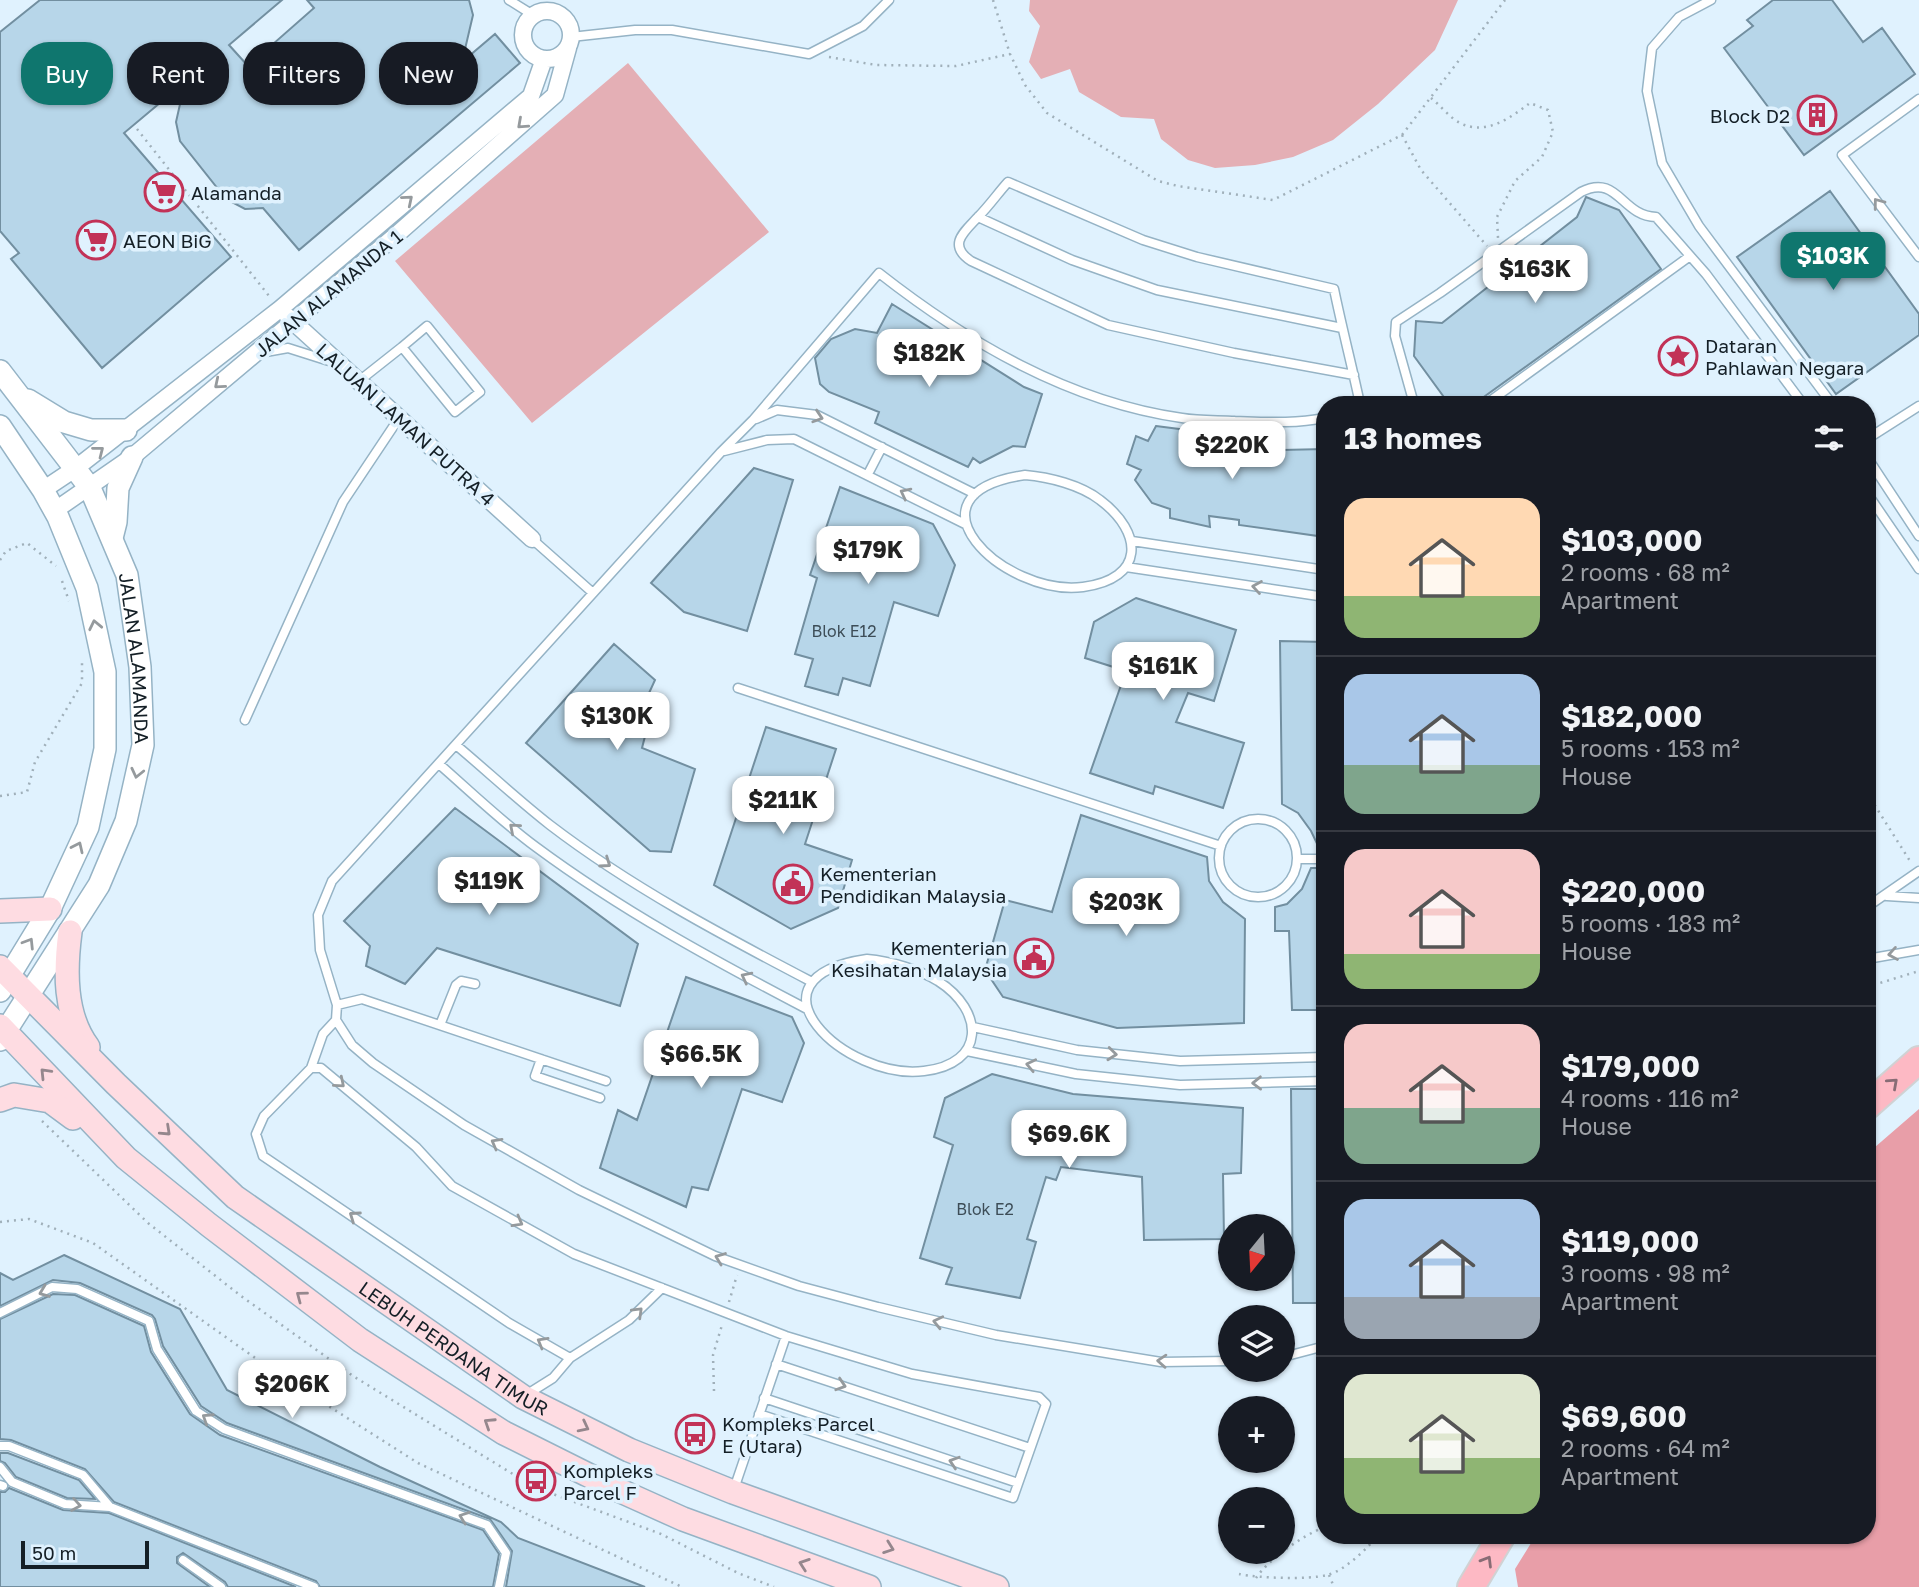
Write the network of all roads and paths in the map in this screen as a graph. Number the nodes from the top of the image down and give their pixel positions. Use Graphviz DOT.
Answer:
graph roads {
  1 [pos="509,0"];
  2 [pos="889,0"];
  3 [pos="993,0"];
  4 [pos="1506,0"];
  5 [pos="1711,0"];
  6 [pos="533,15"];
  7 [pos="570,43"];
  8 [pos="809,54"];
  9 [pos="1010,54"];
  10 [pos="544,60"];
  11 [pos="1431,98"];
  12 [pos="1919,99"];
  13 [pos="137,129"];
  14 [pos="1402,135"];
  15 [pos="978,217"];
  16 [pos="1497,253"];
  17 [pos="1690,256"];
  18 [pos="1919,257"];
  19 [pos="280,309"];
  20 [pos="294,322"];
  21 [pos="1342,328"];
  22 [pos="401,346"];
  23 [pos="257,353"];
  24 [pos="342,366"];
  25 [pos="0,371"];
  26 [pos="1354,375"];
  27 [pos="359,381"];
  28 [pos="17,394"];
  29 [pos="1358,396"];
  30 [pos="1412,396"];
  31 [pos="1497,396"];
  32 [pos="1797,396"];
  33 [pos="1826,396"];
  34 [pos="1919,406"];
  35 [pos="399,418"];
  36 [pos="753,420"];
  37 [pos="1316,420"];
  38 [pos="0,426"];
  39 [pos="126,430"];
  40 [pos="1876,433"];
  41 [pos="882,447"];
  42 [pos="721,452"];
  43 [pos="132,457"];
  44 [pos="76,468"];
  45 [pos="1876,471"];
  46 [pos="868,474"];
  47 [pos="90,488"];
  48 [pos="43,490"];
  49 [pos="975,494"];
  50 [pos="1876,506"];
  51 [pos="54,510"];
  52 [pos="965,524"];
  53 [pos="1919,536"];
  54 [pos="112,538"];
  55 [pos="532,538"];
  56 [pos="1132,541"];
  57 [pos="57,554"];
  58 [pos="0,560"];
  59 [pos="1126,567"];
  60 [pos="1316,568"];
  61 [pos="1919,569"];
  62 [pos="61,578"];
  63 [pos="593,593"];
  64 [pos="1316,596"];
  65 [pos="73,612"];
  66 [pos="82,659"];
  67 [pos="738,688"];
  68 [pos="245,720"];
  69 [pos="456,745"];
  70 [pos="439,764"];
  71 [pos="0,796"];
  72 [pos="1876,807"];
  73 [pos="1221,846"];
  74 [pos="1297,859"];
  75 [pos="1316,859"];
  76 [pos="1918,873"];
  77 [pos="1885,896"];
  78 [pos="1919,898"];
  79 [pos="1876,902"];
  80 [pos="50,909"];
  81 [pos="0,911"];
  82 [pos="69,932"];
  83 [pos="1919,950"];
  84 [pos="1876,957"];
  85 [pos="1919,971"];
  86 [pos="3,978"];
  87 [pos="812,982"];
  88 [pos="1876,983"];
  89 [pos="475,984"];
  90 [pos="29,997"];
  91 [pos="337,1005"];
  92 [pos="807,1009"];
  93 [pos="336,1020"];
  94 [pos="440,1025"];
  95 [pos="973,1027"];
  96 [pos="2,1033"];
  97 [pos="967,1051"];
  98 [pos="1316,1057"];
  99 [pos="541,1059"];
  100 [pos="1919,1060"];
  101 [pos="311,1068"];
  102 [pos="606,1081"];
  103 [pos="1316,1081"];
  104 [pos="116,1084"];
  105 [pos="600,1098"];
  106 [pos="1876,1098"];
  107 [pos="0,1100"];
  108 [pos="126,1158"];
  109 [pos="0,1222"];
  110 [pos="740,1265"];
  111 [pos="662,1288"];
  112 [pos="0,1313"];
  113 [pos="726,1313"];
  114 [pos="786,1336"];
  115 [pos="1316,1348"];
  116 [pos="1295,1354"];
  117 [pos="569,1358"];
  118 [pos="1218,1361"];
  119 [pos="776,1364"];
  120 [pos="714,1391"];
  121 [pos="523,1397"];
  122 [pos="764,1398"];
  123 [pos="758,1415"];
  124 [pos="0,1446"];
  125 [pos="1030,1448"];
  126 [pos="0,1468"];
  127 [pos="1018,1483"];
  128 [pos="733,1492"];
  129 [pos="110,1507"];
  130 [pos="1316,1531"];
  131 [pos="1371,1544"];
  132 [pos="1497,1544"];
  133 [pos="183,1560"];
  134 [pos="1239,1574"];
  135 [pos="1329,1575"];
  136 [pos="1256,1578"];
  137 [pos="221,1587"];
  138 [pos="314,1587"];
  139 [pos="499,1587"];
  140 [pos="682,1587"];
  141 [pos="869,1587"];
  142 [pos="998,1587"];
  143 [pos="1334,1587"];
  144 [pos="1471,1587"];
  1 -- 6 [label="lane"];
  2 -- 8 [label="lane"];
  3 -- 9 [label="path"];
  4 -- 11 [label="path"];
  5 -- 33 [label="lane"];
  6 -- 7 [label="street"];
  6 -- 10 [label="street"];
  7 -- 8 [label="lane"];
  7 -- 10 [label="street"];
  7 -- 20 [label="street, JALAN ALAMANDA 1, one-way"];
  8 -- 9 [label="path"];
  9 -- 14 [label="path"];
  19 -- 10 [label="street, JALAN ALAMANDA 1, one-way"];
  11 -- 14 [label="path"];
  11 -- 16 [label="path"];
  18 -- 12 [label="lane, one-way"];
  13 -- 19 [label="path"];
  14 -- 16 [label="path"];
  15 -- 21 [label="lane"];
  15 -- 21 [label="lane"];
  15 -- 26 [label="lane"];
  16 -- 17 [label="lane"];
  16 -- 30 [label="lane"];
  17 -- 31 [label="lane"];
  17 -- 32 [label="lane"];
  19 -- 20 [label="street, LALUAN LAMAN PUTRA 4"];
  19 -- 39 [label="street, JALAN ALAMANDA 1"];
  20 -- 23 [label="street, JALAN ALAMANDA 1"];
  20 -- 24 [label="street, LALUAN LAMAN PUTRA 4"];
  21 -- 26 [label="lane"];
  22 -- 22 [label="lane"];
  22 -- 27 [label="lane"];
  23 -- 24 [label="lane"];
  23 -- 43 [label="street, JALAN ALAMANDA 1, one-way"];
  24 -- 27 [label="street, LALUAN LAMAN PUTRA 4"];
  25 -- 28 [label="street, JALAN ALAMANDA"];
  26 -- 29 [label="lane"];
  27 -- 35 [label="street, LALUAN LAMAN PUTRA 4"];
  28 -- 39 [label="street"];
  28 -- 44 [label="street, JALAN ALAMANDA"];
  34 -- 40 [label="lane"];
  35 -- 55 [label="street, LALUAN LAMAN PUTRA 4"];
  35 -- 68 [label="lane"];
  36 -- 37 [label="lane"];
  36 -- 41 [label="lane, one-way"];
  36 -- 42 [label="lane"];
  38 -- 48 [label="street, JALAN ALAMANDA"];
  44 -- 39 [label="street, JALAN ALAMANDA 1, one-way"];
  41 -- 46 [label="lane"];
  41 -- 49 [label="lane"];
  42 -- 46 [label="lane"];
  42 -- 63 [label="lane"];
  43 -- 47 [label="street, JALAN ALAMANDA 1"];
  43 -- 54 [label="street"];
  44 -- 47 [label="street, JALAN ALAMANDA"];
  44 -- 48 [label="street, JALAN ALAMANDA 1"];
  45 -- 53 [label="lane"];
  52 -- 46 [label="lane, one-way"];
  47 -- 51 [label="street, JALAN ALAMANDA 1"];
  47 -- 54 [label="street, JALAN ALAMANDA"];
  48 -- 51 [label="street, JALAN ALAMANDA"];
  49 -- 52 [label="lane"];
  49 -- 56 [label="lane"];
  50 -- 61 [label="lane"];
  80 -- 51 [label="street, JALAN ALAMANDA, one-way"];
  52 -- 59 [label="lane"];
  54 -- 82 [label="street, JALAN ALAMANDA, one-way"];
  55 -- 63 [label="lane"];
  56 -- 59 [label="lane"];
  56 -- 60 [label="lane"];
  57 -- 58 [label="path"];
  64 -- 59 [label="lane, one-way"];
  62 -- 65 [label="path"];
  63 -- 69 [label="lane"];
  66 -- 71 [label="path"];
  67 -- 73 [label="lane"];
  69 -- 70 [label="lane"];
  69 -- 87 [label="lane, one-way"];
  70 -- 91 [label="lane"];
  92 -- 70 [label="lane, one-way"];
  72 -- 76 [label="path"];
  73 -- 74 [label="lane"];
  73 -- 74 [label="lane"];
  74 -- 75 [label="lane"];
  76 -- 77 [label="lane"];
  77 -- 78 [label="lane"];
  77 -- 79 [label="lane"];
  80 -- 81 [label="main road"];
  86 -- 80 [label="street, JALAN ALAMANDA, one-way"];
  82 -- 90 [label="street, JALAN ALAMANDA"];
  82 -- 104 [label="main road"];
  83 -- 84 [label="lane, one-way"];
  85 -- 88 [label="path"];
  86 -- 90 [label="main road, LEBUH PERDANA TIMUR"];
  87 -- 92 [label="lane"];
  87 -- 95 [label="lane"];
  89 -- 94 [label="lane"];
  90 -- 96 [label="street, JALAN ALAMANDA"];
  90 -- 104 [label="main road, LEBUH PERDANA TIMUR"];
  91 -- 93 [label="lane"];
  91 -- 94 [label="lane"];
  92 -- 97 [label="lane"];
  93 -- 101 [label="lane"];
  110 -- 93 [label="lane, one-way"];
  94 -- 99 [label="lane"];
  95 -- 97 [label="lane"];
  95 -- 98 [label="lane, one-way"];
  108 -- 96 [label="main road, one-way"];
  103 -- 97 [label="lane, one-way"];
  99 -- 102 [label="lane"];
  99 -- 105 [label="lane"];
  106 -- 100 [label="main road, one-way"];
  101 -- 111 [label="lane, one-way"];
  117 -- 101 [label="lane, one-way"];
  104 -- 121 [label="main road, LEBUH PERDANA TIMUR, one-way"];
  107 -- 108 [label="main road"];
  141 -- 108 [label="main road, one-way"];
  109 -- 140 [label="path"];
  110 -- 113 [label="path"];
  118 -- 110 [label="lane, one-way"];
  111 -- 113 [label="lane"];
  117 -- 111 [label="lane, one-way"];
  139 -- 112 [label="lane, one-way"];
  113 -- 114 [label="lane"];
  113 -- 120 [label="path"];
  114 -- 119 [label="lane"];
  114 -- 125 [label="lane"];
  115 -- 116 [label="lane"];
  117 -- 121 [label="lane"];
  119 -- 122 [label="lane"];
  119 -- 125 [label="lane, one-way"];
  121 -- 128 [label="main road, LEBUH PERDANA TIMUR, one-way"];
  122 -- 123 [label="lane"];
  127 -- 122 [label="lane, one-way"];
  123 -- 127 [label="lane"];
  123 -- 128 [label="lane"];
  124 -- 129 [label="lane"];
  125 -- 127 [label="lane"];
  126 -- 129 [label="lane, one-way"];
  128 -- 142 [label="main road, LEBUH PERDANA TIMUR, one-way"];
  129 -- 138 [label="lane"];
  130 -- 136 [label="path"];
  131 -- 135 [label="path"];
  144 -- 132 [label="main road, one-way"];
  133 -- 137 [label="lane"];
  134 -- 136 [label="path"];
  135 -- 136 [label="path"];
  135 -- 143 [label="path"];
}
